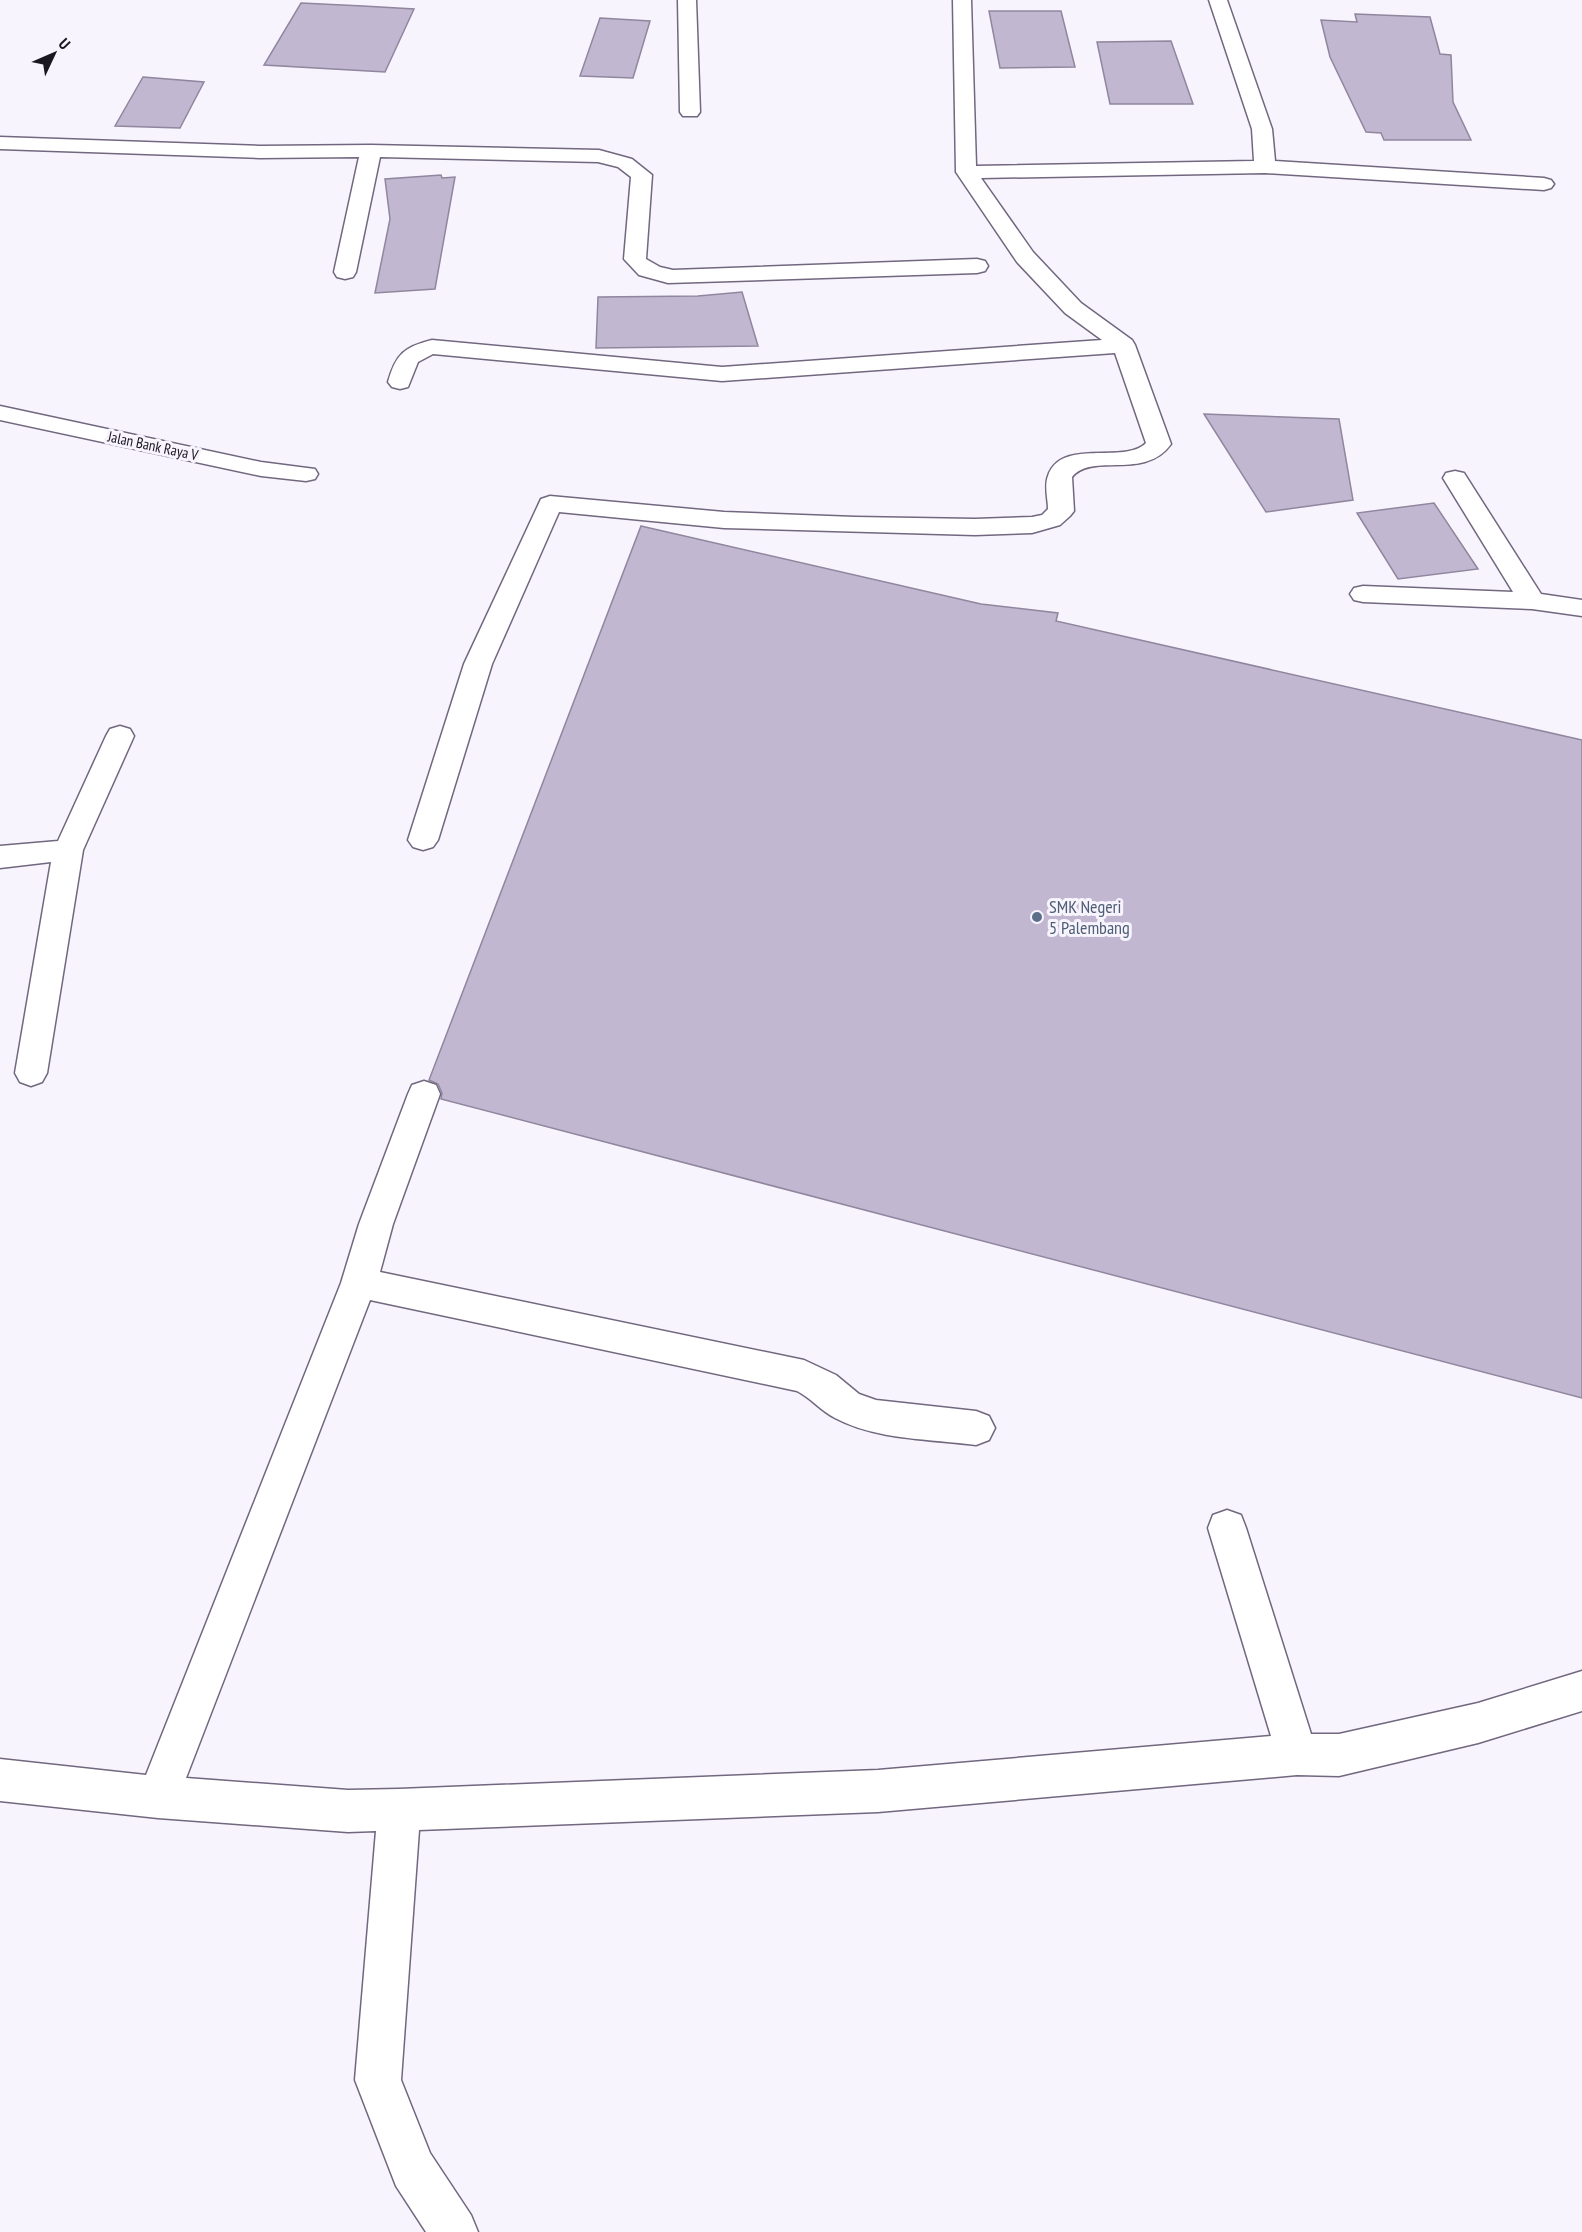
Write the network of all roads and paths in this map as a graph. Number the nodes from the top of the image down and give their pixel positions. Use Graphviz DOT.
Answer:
graph roads {
  1 [pos="687,0"];
  2 [pos="962,0"];
  3 [pos="1218,0"];
  4 [pos="690,112"];
  5 [pos="0,143"];
  6 [pos="371,151"];
  7 [pos="1265,167"];
  8 [pos="966,172"];
  9 [pos="1544,183"];
  10 [pos="977,266"];
  11 [pos="345,272"];
  12 [pos="1124,345"];
  13 [pos="400,382"];
  14 [pos="0,413"];
  15 [pos="306,474"];
  16 [pos="1455,478"];
  17 [pos="1364,594"];
  18 [pos="1532,601"];
  19 [pos="1582,608"];
  20 [pos="120,736"];
  21 [pos="423,840"];
  22 [pos="68,850"];
  23 [pos="0,857"];
  24 [pos="31,1073"];
  25 [pos="424,1094"];
  26 [pos="359,1284"];
  27 [pos="976,1428"];
  28 [pos="1227,1528"];
  29 [pos="1582,1691"];
  30 [pos="1297,1754"];
  31 [pos="0,1780"];
  32 [pos="158,1797"];
  33 [pos="399,1810"];
  34 [pos="454,2232"];
  1 -- 4 [label="street"];
  2 -- 8 [label="street"];
  3 -- 7 [label="street"];
  5 -- 6 [label="street"];
  6 -- 10 [label="street"];
  6 -- 11 [label="street"];
  7 -- 8 [label="street"];
  7 -- 9 [label="street"];
  8 -- 12 [label="street"];
  12 -- 13 [label="street"];
  12 -- 21 [label="street"];
  14 -- 15 [label="street, Jalan Bank Raya V"];
  16 -- 18 [label="street"];
  17 -- 18 [label="street"];
  18 -- 19 [label="street"];
  20 -- 22 [label="street"];
  22 -- 23 [label="street"];
  22 -- 24 [label="street"];
  25 -- 26 [label="street"];
  26 -- 27 [label="street"];
  26 -- 32 [label="street"];
  28 -- 30 [label="street"];
  29 -- 30 [label="street"];
  30 -- 33 [label="street"];
  31 -- 32 [label="street"];
  32 -- 33 [label="street"];
  33 -- 34 [label="street"];
}
